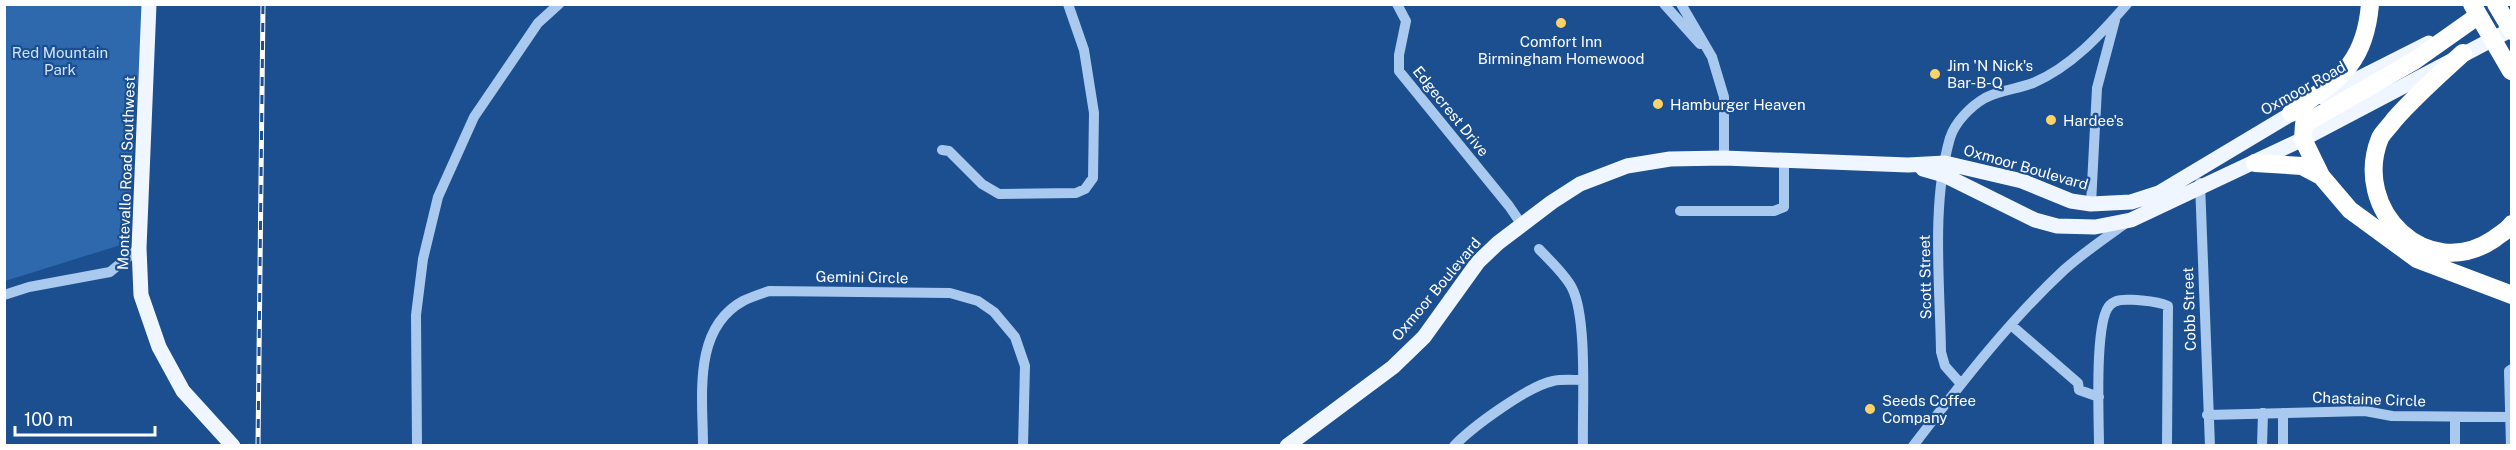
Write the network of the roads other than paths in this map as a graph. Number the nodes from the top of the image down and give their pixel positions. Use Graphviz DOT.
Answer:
graph roads {
  1 [pos="149,4"];
  2 [pos="559,4"];
  3 [pos="1068,4"];
  4 [pos="1396,4"];
  5 [pos="1664,4"];
  6 [pos="1681,4"];
  7 [pos="2127,4"];
  8 [pos="2370,4"];
  9 [pos="2496,4"];
  10 [pos="2502,4"];
  11 [pos="2472,12"];
  12 [pos="2116,17"];
  13 [pos="2511,30"];
  14 [pos="2463,53"];
  15 [pos="1712,57"];
  16 [pos="2511,72"];
  17 [pos="2291,113"];
  18 [pos="2303,139"];
  19 [pos="942,150"];
  20 [pos="1724,158"];
  21 [pos="1784,160"];
  22 [pos="2255,163"];
  23 [pos="1945,169"];
  24 [pos="2200,171"];
  25 [pos="2321,176"];
  26 [pos="2199,189"];
  27 [pos="2091,204"];
  28 [pos="1680,211"];
  29 [pos="2131,220"];
  30 [pos="2511,224"];
  31 [pos="1522,225"];
  32 [pos="139,248"];
  33 [pos="1539,249"];
  34 [pos="4,295"];
  35 [pos="2511,295"];
  36 [pos="2011,325"];
  37 [pos="2511,369"];
  38 [pos="1582,380"];
  39 [pos="1961,384"];
  40 [pos="2099,391"];
  41 [pos="2263,413"];
  42 [pos="2283,413"];
  43 [pos="2207,414"];
  44 [pos="2455,417"];
  45 [pos="2510,417"];
  46 [pos="232,444"];
  47 [pos="417,446"];
  48 [pos="703,446"];
  49 [pos="1023,446"];
  50 [pos="1287,446"];
  51 [pos="1454,446"];
  52 [pos="1583,446"];
  53 [pos="1913,446"];
  54 [pos="2099,446"];
  55 [pos="2167,446"];
  56 [pos="2210,446"];
  57 [pos="2262,446"];
  58 [pos="2283,446"];
  59 [pos="2455,446"];
  60 [pos="2511,446"];
  1 -- 32 [label="main road, Montevallo Road Southwest"];
  2 -- 47 [label="street"];
  3 -- 19 [label="street"];
  4 -- 31 [label="street, Edgecrest Drive"];
  5 -- 15 [label="street"];
  6 -- 15 [label="street"];
  7 -- 12 [label="street, Scott Street"];
  8 -- 17 [label="highway"];
  9 -- 13 [label="highway, bridge"];
  10 -- 11 [label="main road, Oxmoor Road"];
  11 -- 16 [label="highway, bridge"];
  11 -- 17 [label="main road, Oxmoor Road"];
  11 -- 18 [label="highway"];
  12 -- 23 [label="street, Scott Street"];
  12 -- 27 [label="street"];
  13 -- 14 [label="main road, Oxmoor Road"];
  14 -- 18 [label="main road, Oxmoor Road"];
  14 -- 30 [label="highway"];
  15 -- 20 [label="street"];
  17 -- 24 [label="main road, Oxmoor Road"];
  18 -- 22 [label="main road, Oxmoor Road"];
  18 -- 25 [label="highway"];
  20 -- 21 [label="main road, Oxmoor Boulevard"];
  20 -- 31 [label="main road, Oxmoor Boulevard"];
  21 -- 23 [label="main road, Oxmoor Boulevard"];
  21 -- 28 [label="street"];
  22 -- 25 [label="highway"];
  22 -- 26 [label="main road, Oxmoor Road"];
  23 -- 27 [label="main road, Oxmoor Boulevard"];
  23 -- 29 [label="main road, Oxmoor Boulevard"];
  23 -- 39 [label="street, Scott Street"];
  24 -- 26 [label="street, Cobb Street"];
  24 -- 27 [label="main road, Oxmoor Boulevard"];
  24 -- 29 [label="street, Oxmoor Road"];
  25 -- 35 [label="highway"];
  26 -- 29 [label="main road, Oxmoor Road"];
  26 -- 43 [label="street, Cobb Street"];
  29 -- 36 [label="street, Oxmoor Road"];
  31 -- 50 [label="main road, Oxmoor Boulevard"];
  32 -- 34 [label="street"];
  32 -- 46 [label="main road, Montevallo Road Southwest"];
  33 -- 38 [label="street"];
  36 -- 39 [label="street, Oxmoor Road"];
  36 -- 40 [label="street"];
  37 -- 45 [label="street"];
  38 -- 51 [label="street"];
  38 -- 52 [label="street"];
  39 -- 53 [label="street, Oxmoor Road"];
  40 -- 54 [label="street"];
  40 -- 55 [label="street"];
  41 -- 42 [label="street, Chastaine Circle"];
  41 -- 43 [label="street, Chastaine Circle"];
  41 -- 57 [label="street"];
  42 -- 44 [label="street, Chastaine Circle"];
  42 -- 58 [label="street"];
  43 -- 56 [label="street, Cobb Street"];
  44 -- 45 [label="street, Chastaine Circle"];
  44 -- 59 [label="street"];
  45 -- 60 [label="street"];
  48 -- 49 [label="street, Gemini Circle"];
}
